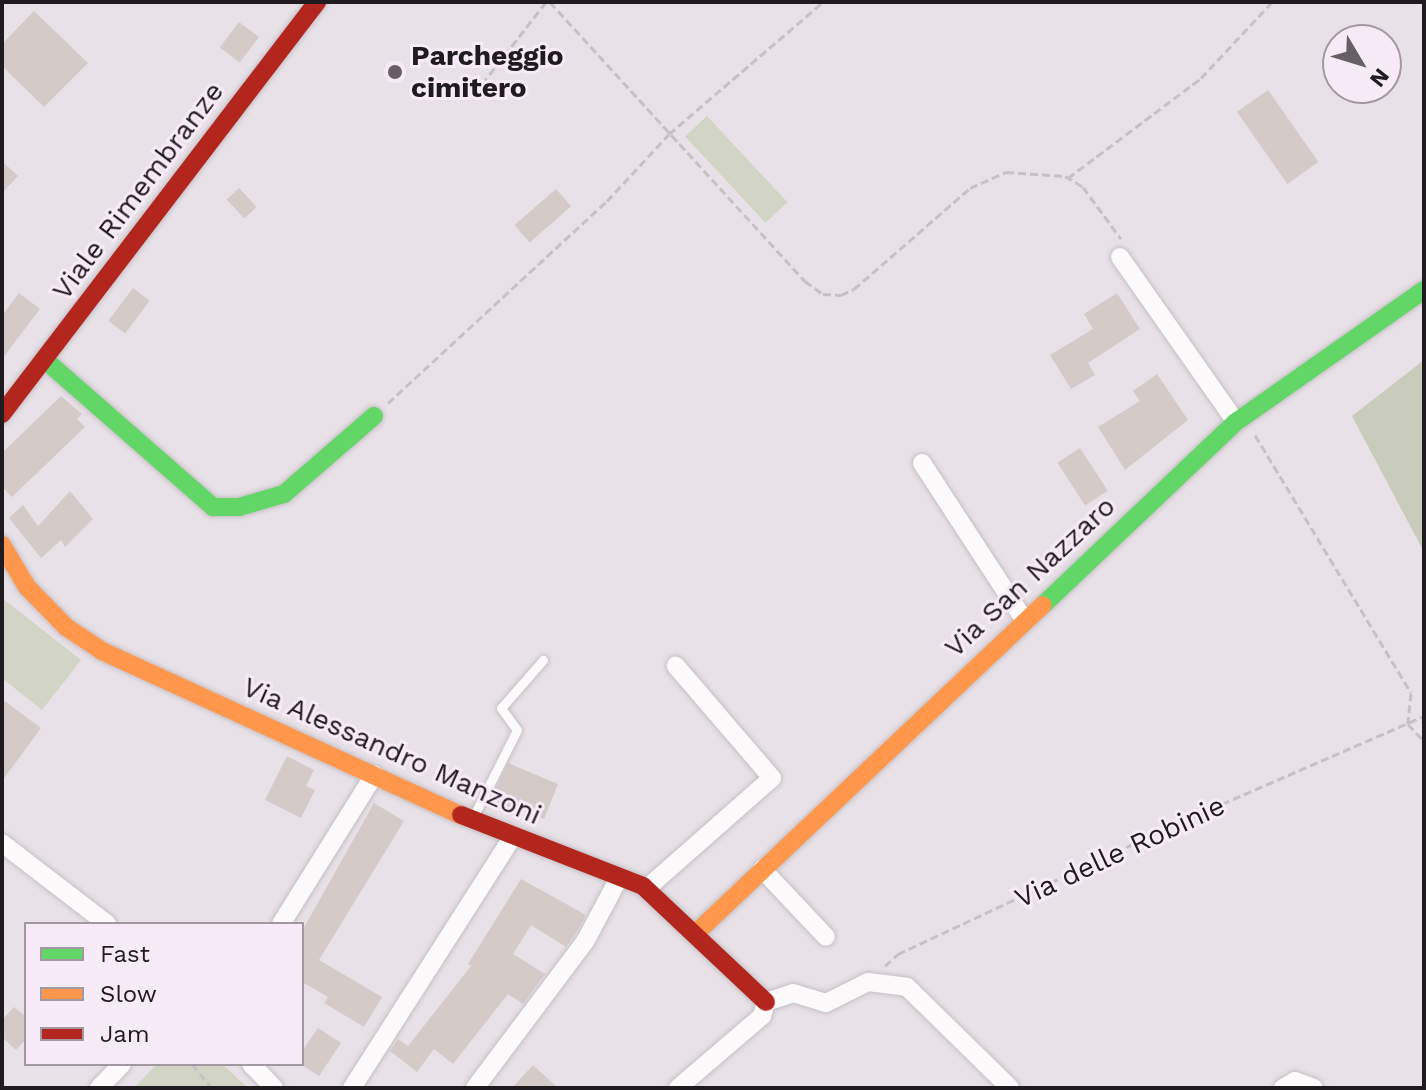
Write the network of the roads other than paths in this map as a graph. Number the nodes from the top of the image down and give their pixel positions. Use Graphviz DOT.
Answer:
graph roads {
  1 [pos="317,2"];
  2 [pos="1125,254"];
  3 [pos="1424,290"];
  4 [pos="44,359"];
  5 [pos="2,414"];
  6 [pos="374,416"];
  7 [pos="1241,419"];
  8 [pos="922,463"];
  9 [pos="2,545"];
  10 [pos="1025,621"];
  11 [pos="543,660"];
  12 [pos="676,666"];
  13 [pos="374,775"];
  14 [pos="472,820"];
  15 [pos="512,838"];
  16 [pos="2,843"];
  17 [pos="762,869"];
  18 [pos="619,878"];
  19 [pos="646,889"];
  20 [pos="104,922"];
  21 [pos="282,922"];
  22 [pos="696,933"];
  23 [pos="826,937"];
  24 [pos="766,1002"];
  25 [pos="120,1066"];
  26 [pos="253,1066"];
  27 [pos="99,1088"];
  28 [pos="274,1088"];
  29 [pos="352,1088"];
  30 [pos="475,1088"];
  31 [pos="678,1088"];
  32 [pos="1010,1088"];
  33 [pos="1283,1088"];
  34 [pos="1314,1088"];
  1 -- 4 [label="street, Viale Rimembranze"];
  2 -- 7 [label="street"];
  3 -- 7 [label="street, Via San Nazzaro"];
  4 -- 5 [label="street, Viale Rimembranze"];
  4 -- 6 [label="street"];
  7 -- 10 [label="street, Via San Nazzaro"];
  8 -- 10 [label="street"];
  9 -- 13 [label="street, Via Alessandro Manzoni"];
  10 -- 17 [label="street, Via San Nazzaro"];
  11 -- 14 [label="lane"];
  12 -- 19 [label="street"];
  13 -- 14 [label="street, Via Alessandro Manzoni"];
  13 -- 21 [label="street"];
  14 -- 15 [label="street, Via Alessandro Manzoni"];
  15 -- 18 [label="street, Via Alessandro Manzoni"];
  15 -- 29 [label="street"];
  16 -- 20 [label="street"];
  17 -- 22 [label="street, Via San Nazzaro"];
  17 -- 23 [label="street"];
  18 -- 19 [label="street, Via Alessandro Manzoni"];
  18 -- 30 [label="street"];
  19 -- 22 [label="street, Via Alessandro Manzoni"];
  22 -- 24 [label="street, Via Alessandro Manzoni"];
  24 -- 31 [label="street"];
  24 -- 32 [label="street"];
  25 -- 27 [label="street"];
  26 -- 28 [label="street"];
  33 -- 34 [label="street"];
}
